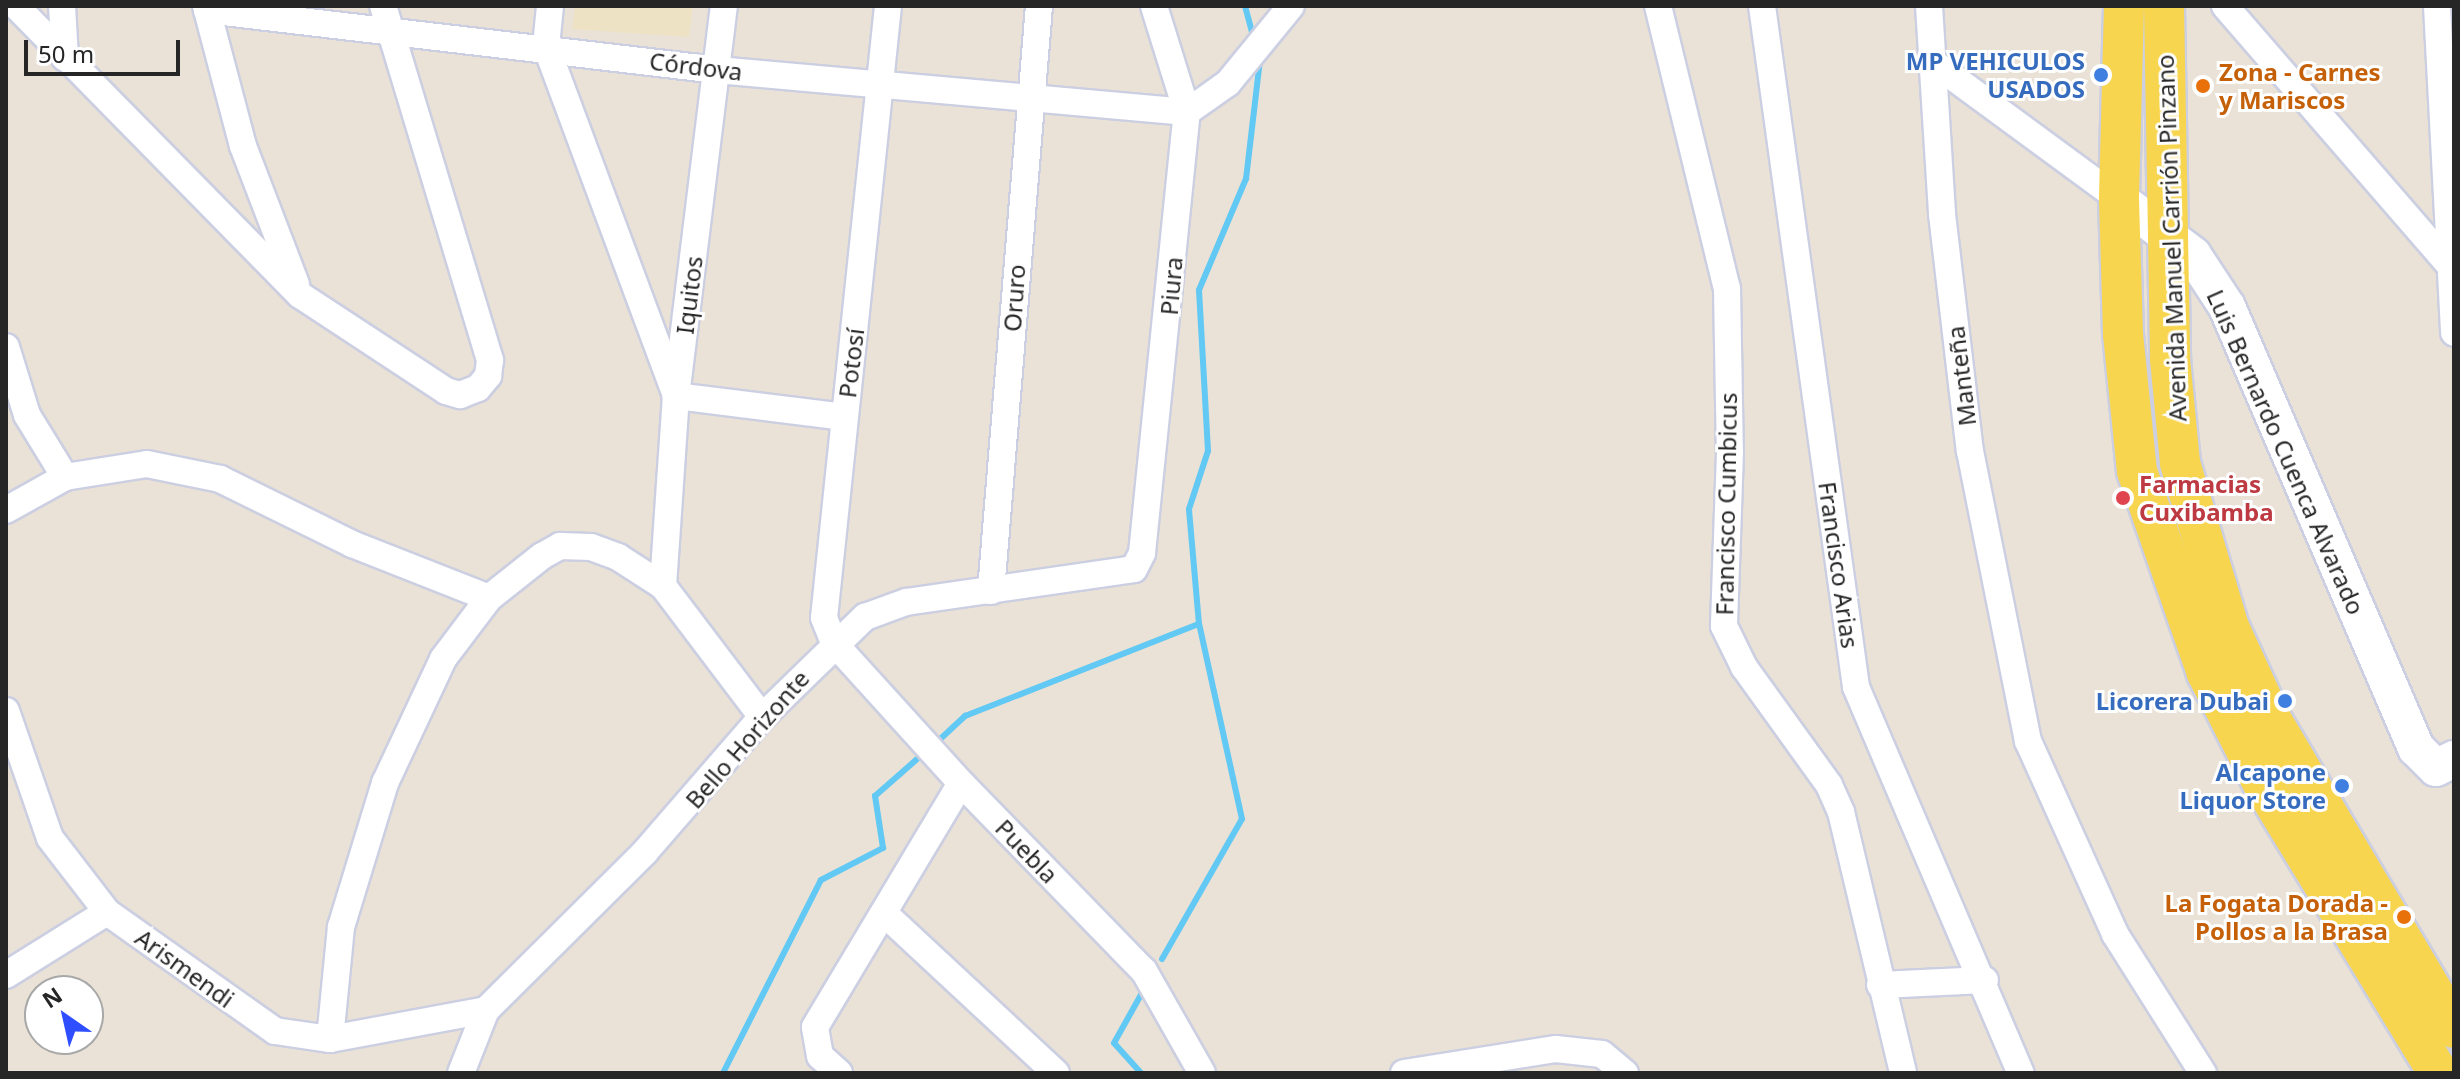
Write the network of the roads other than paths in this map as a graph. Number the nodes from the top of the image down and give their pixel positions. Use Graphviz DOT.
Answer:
graph roads {
  1 [pos="16,6"];
  2 [pos="62,6"];
  3 [pos="383,6"];
  4 [pos="395,6"];
  5 [pos="550,6"];
  6 [pos="724,6"];
  7 [pos="888,6"];
  8 [pos="1039,6"];
  9 [pos="1154,6"];
  10 [pos="1291,6"];
  11 [pos="1658,6"];
  12 [pos="1929,6"];
  13 [pos="2124,6"];
  14 [pos="2164,6"];
  15 [pos="2225,6"];
  16 [pos="2437,6"];
  17 [pos="206,8"];
  18 [pos="1762,16"];
  19 [pos="392,33"];
  20 [pos="546,46"];
  21 [pos="65,58"];
  22 [pos="1931,61"];
  23 [pos="717,70"];
  24 [pos="883,81"];
  25 [pos="1028,98"];
  26 [pos="1187,112"];
  27 [pos="2119,199"];
  28 [pos="2169,232"];
  29 [pos="2452,269"];
  30 [pos="300,295"];
  31 [pos="2454,333"];
  32 [pos="6,347"];
  33 [pos="676,396"];
  34 [pos="844,417"];
  35 [pos="65,477"];
  36 [pos="6,510"];
  37 [pos="1134,569"];
  38 [pos="663,586"];
  39 [pos="991,591"];
  40 [pos="489,598"];
  41 [pos="834,643"];
  42 [pos="6,711"];
  43 [pos="762,717"];
  44 [pos="2445,764"];
  45 [pos="961,783"];
  46 [pos="2327,818"];
  47 [pos="2294,840"];
  48 [pos="107,912"];
  49 [pos="886,915"];
  50 [pos="6,975"];
  51 [pos="1985,980"];
  52 [pos="1880,985"];
  53 [pos="486,1010"];
  54 [pos="2454,1028"];
  55 [pos="330,1039"];
  56 [pos="830,1064"];
  57 [pos="1426,1069"];
  58 [pos="461,1073"];
  59 [pos="1056,1073"];
  60 [pos="1202,1073"];
  61 [pos="1404,1073"];
  62 [pos="1625,1073"];
  63 [pos="1903,1073"];
  64 [pos="2021,1073"];
  65 [pos="2203,1073"];
  66 [pos="2438,1073"];
  1 -- 21 [label="street"];
  2 -- 21 [label="street"];
  3 -- 19 [label="street"];
  4 -- 19 [label="street"];
  5 -- 20 [label="street"];
  6 -- 23 [label="street, Iquitos"];
  7 -- 24 [label="street, Potosí"];
  8 -- 25 [label="street, Oruro"];
  9 -- 26 [label="street, Piura"];
  10 -- 26 [label="street"];
  11 -- 52 [label="street, Francisco Cumbicus"];
  12 -- 22 [label="street, Manteña"];
  13 -- 27 [label="main road, Avenida Manuel Carrión Pinzano"];
  14 -- 28 [label="main road, Avenida Manuel Carrión Pinzano"];
  15 -- 29 [label="street"];
  16 -- 29 [label="street"];
  17 -- 19 [label="street, Córdova"];
  17 -- 30 [label="street"];
  18 -- 51 [label="street, Francisco Arias"];
  19 -- 20 [label="street, Córdova"];
  19 -- 30 [label="street"];
  20 -- 23 [label="street, Córdova"];
  20 -- 33 [label="street"];
  21 -- 30 [label="street"];
  22 -- 27 [label="street, Luis Bernardo Cuenca Alvarado"];
  22 -- 65 [label="street, Manteña"];
  23 -- 24 [label="street, Córdova"];
  23 -- 33 [label="street, Iquitos"];
  24 -- 25 [label="street, Córdova"];
  24 -- 34 [label="street, Potosí"];
  25 -- 26 [label="street, Córdova"];
  25 -- 39 [label="street, Oruro"];
  26 -- 37 [label="street, Piura"];
  27 -- 28 [label="street, Luis Bernardo Cuenca Alvarado"];
  27 -- 47 [label="main road, Avenida Manuel Carrión Pinzano"];
  28 -- 44 [label="street, Luis Bernardo Cuenca Alvarado"];
  28 -- 46 [label="main road, Avenida Manuel Carrión Pinzano"];
  29 -- 31 [label="street"];
  32 -- 35 [label="street"];
  33 -- 34 [label="street"];
  33 -- 38 [label="street, Iquitos"];
  34 -- 41 [label="street, Potosí"];
  35 -- 36 [label="street"];
  35 -- 40 [label="street"];
  37 -- 39 [label="street, Bello Horizonte"];
  38 -- 40 [label="street"];
  38 -- 43 [label="street"];
  39 -- 41 [label="street, Bello Horizonte"];
  40 -- 55 [label="street"];
  41 -- 43 [label="street, Bello Horizonte"];
  41 -- 45 [label="street, Puebla"];
  42 -- 48 [label="street, Arismendi"];
  43 -- 53 [label="street, Bello Horizonte"];
  45 -- 49 [label="street"];
  45 -- 60 [label="street, Puebla"];
  46 -- 47 [label="main road"];
  46 -- 54 [label="main road, Avenida Manuel Carrión Pinzano"];
  47 -- 66 [label="main road, Avenida Manuel Carrión Pinzano"];
  48 -- 50 [label="street"];
  48 -- 55 [label="street, Arismendi"];
  49 -- 56 [label="street"];
  49 -- 59 [label="street"];
  51 -- 52 [label="street"];
  51 -- 64 [label="street, Francisco Arias"];
  52 -- 63 [label="street, Francisco Cumbicus"];
  53 -- 55 [label="street, Arismendi"];
  53 -- 58 [label="street, Bello Horizonte"];
  57 -- 61 [label="street"];
  57 -- 62 [label="street"];
}
